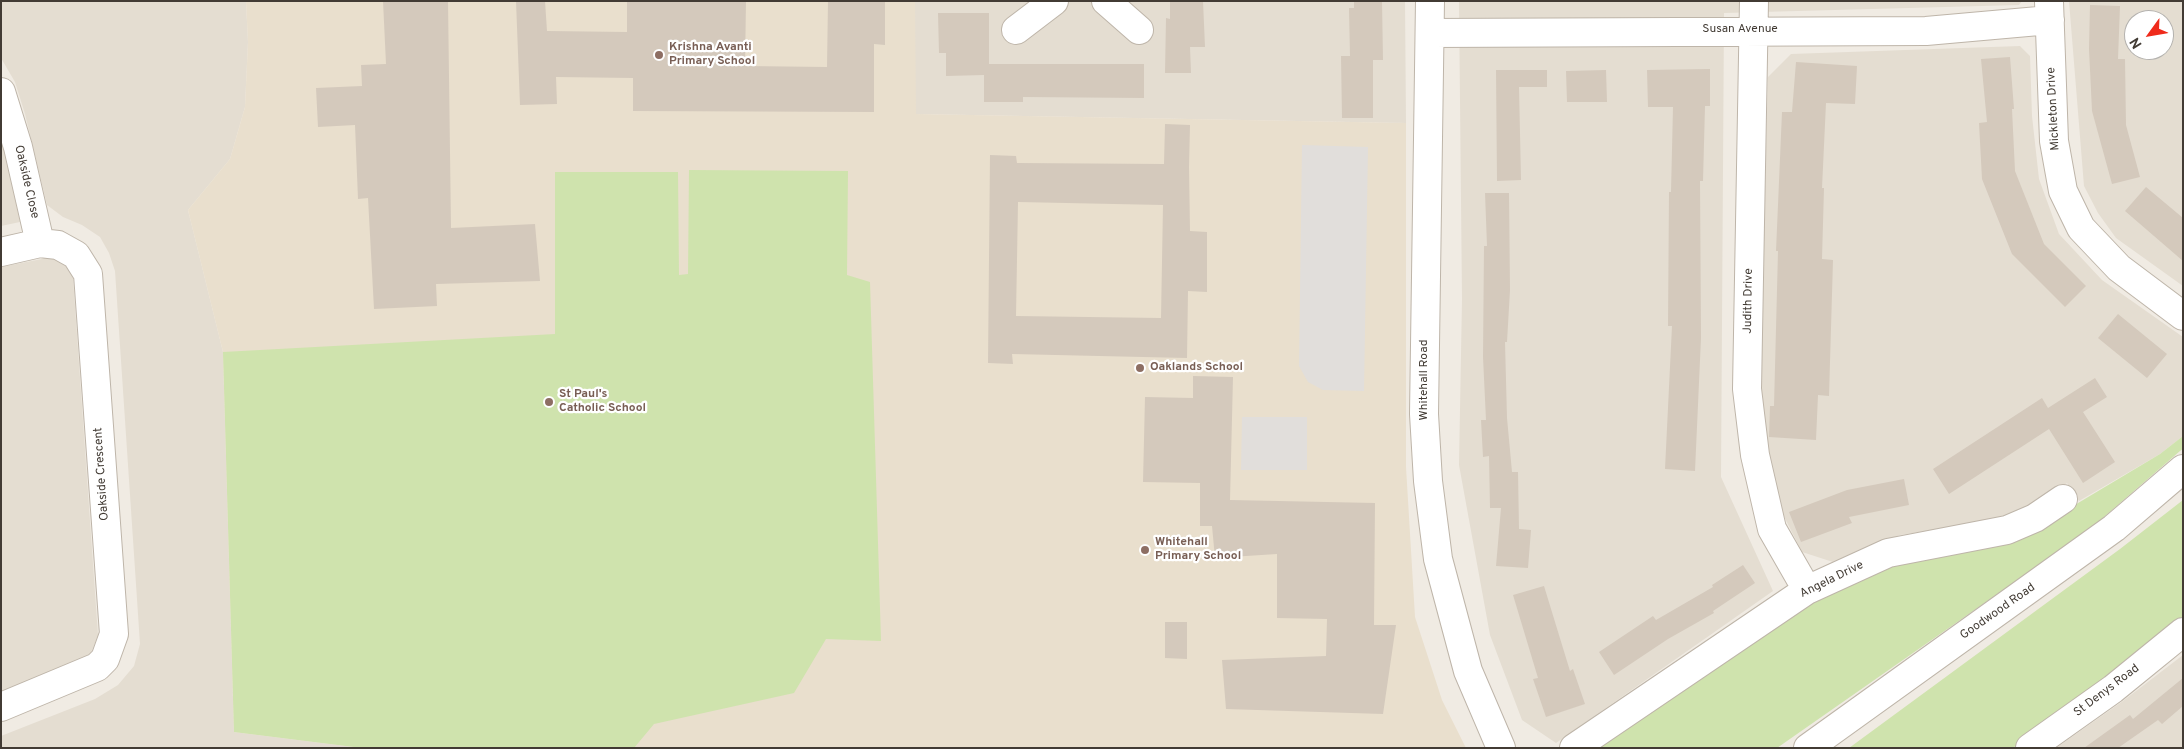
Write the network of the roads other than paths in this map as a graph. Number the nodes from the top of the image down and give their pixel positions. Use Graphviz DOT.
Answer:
graph roads {
  1 [pos="1054,1"];
  2 [pos="1106,1"];
  3 [pos="1430,1"];
  4 [pos="1754,1"];
  5 [pos="2050,11"];
  6 [pos="1016,30"];
  7 [pos="1139,30"];
  8 [pos="1754,30"];
  9 [pos="1430,32"];
  10 [pos="1,92"];
  11 [pos="40,243"];
  12 [pos="1,252"];
  13 [pos="2183,316"];
  14 [pos="2183,469"];
  15 [pos="2064,498"];
  16 [pos="1807,590"];
  17 [pos="2183,632"];
  18 [pos="1,707"];
  19 [pos="1501,748"];
  20 [pos="1574,748"];
  21 [pos="1808,748"];
  22 [pos="2030,748"];
  1 -- 6 [label="street"];
  2 -- 7 [label="street"];
  3 -- 9 [label="street, Whitehall Road"];
  4 -- 8 [label="street, Judith Drive"];
  5 -- 8 [label="street, Susan Avenue"];
  5 -- 13 [label="street, Mickleton Drive"];
  8 -- 9 [label="street, Susan Avenue"];
  8 -- 16 [label="street, Judith Drive"];
  9 -- 19 [label="street, Whitehall Road"];
  10 -- 11 [label="street, Oakside Close"];
  11 -- 12 [label="street, Oakside Crescent"];
  11 -- 18 [label="street, Oakside Crescent"];
  14 -- 21 [label="street, Goodwood Road"];
  15 -- 16 [label="street, Angela Drive"];
  16 -- 20 [label="street, Angela Drive"];
  17 -- 22 [label="street, St Denys Road"];
}
